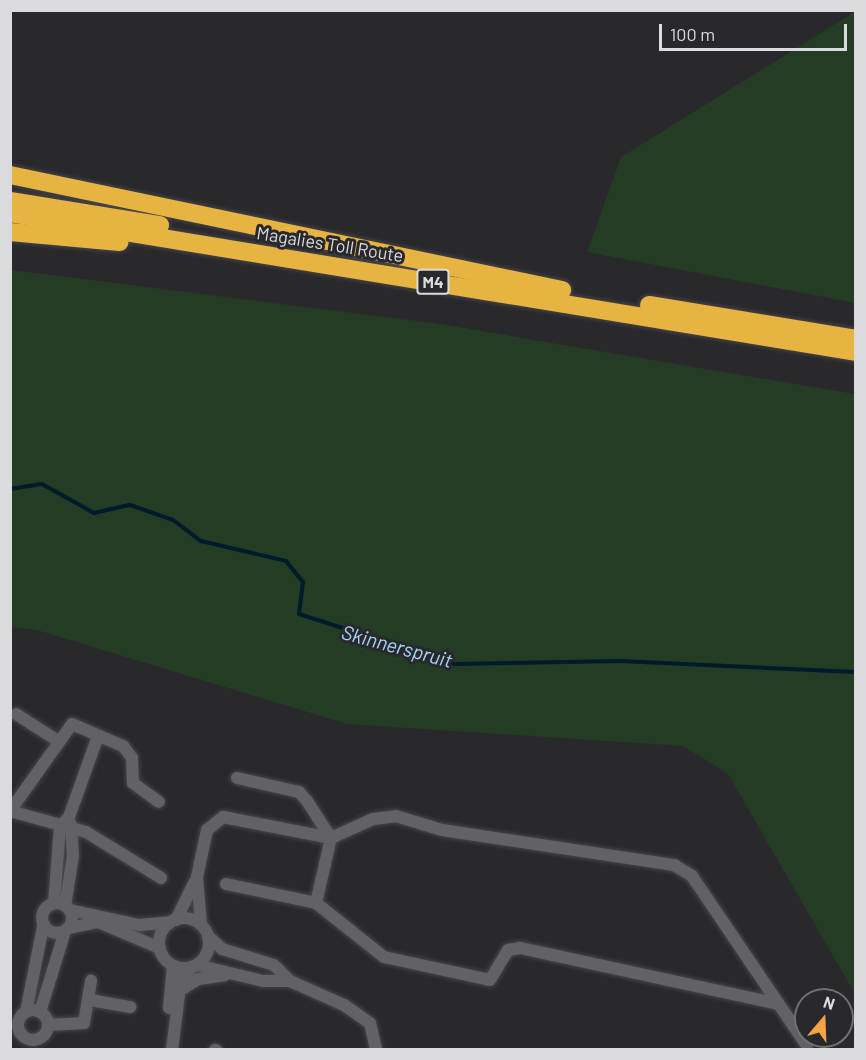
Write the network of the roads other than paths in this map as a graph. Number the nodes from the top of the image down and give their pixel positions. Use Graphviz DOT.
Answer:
graph roads {
  1 [pos="10,175"];
  2 [pos="10,201"];
  3 [pos="10,213"];
  4 [pos="10,232"];
  5 [pos="560,296"];
  6 [pos="855,339"];
  7 [pos="855,352"];
  8 [pos="16,714"];
  9 [pos="98,736"];
  10 [pos="58,741"];
  11 [pos="237,778"];
  12 [pos="159,802"];
  13 [pos="10,811"];
  14 [pos="67,824"];
  15 [pos="331,838"];
  16 [pos="197,877"];
  17 [pos="161,878"];
  18 [pos="226,884"];
  19 [pos="316,903"];
  20 [pos="63,906"];
  21 [pos="173,921"];
  22 [pos="201,924"];
  23 [pos="44,927"];
  24 [pos="67,929"];
  25 [pos="208,936"];
  26 [pos="160,948"];
  27 [pos="173,965"];
  28 [pos="35,966"];
  29 [pos="195,966"];
  30 [pos="53,971"];
  31 [pos="242,976"];
  32 [pos="91,981"];
  33 [pos="290,981"];
  34 [pos="179,991"];
  35 [pos="90,1000"];
  36 [pos="778,1004"];
  37 [pos="130,1007"];
  38 [pos="26,1012"];
  39 [pos="40,1012"];
  40 [pos="14,1020"];
  41 [pos="48,1025"];
  42 [pos="794,1027"];
  43 [pos="41,1038"];
  44 [pos="48,1050"];
  45 [pos="165,1050"];
  46 [pos="172,1050"];
  47 [pos="376,1050"];
  1 -- 5 [label="highway"];
  2 -- 5 [label="highway, Magalies Toll Route / M4"];
  3 -- 5 [label="highway, Magalies Toll Route / M4"];
  4 -- 5 [label="highway"];
  5 -- 6 [label="highway, Magalies Toll Route / M4"];
  5 -- 7 [label="highway, Magalies Toll Route / M4"];
  8 -- 10 [label="street"];
  9 -- 10 [label="street"];
  9 -- 12 [label="street"];
  9 -- 14 [label="street"];
  10 -- 13 [label="street"];
  11 -- 15 [label="street"];
  13 -- 14 [label="street"];
  14 -- 17 [label="street"];
  14 -- 20 [label="street"];
  15 -- 16 [label="street"];
  15 -- 19 [label="street"];
  15 -- 36 [label="street"];
  16 -- 21 [label="street"];
  16 -- 22 [label="street"];
  18 -- 19 [label="street"];
  19 -- 36 [label="street"];
  20 -- 21 [label="street"];
  20 -- 23 [label="street"];
  20 -- 24 [label="street"];
  21 -- 22 [label="street"];
  21 -- 26 [label="street"];
  22 -- 25 [label="street"];
  23 -- 24 [label="street"];
  23 -- 28 [label="street"];
  24 -- 26 [label="street"];
  24 -- 30 [label="street"];
  25 -- 29 [label="street"];
  25 -- 33 [label="street"];
  26 -- 27 [label="street"];
  27 -- 29 [label="street"];
  27 -- 45 [label="street"];
  28 -- 30 [label="street"];
  28 -- 38 [label="street"];
  29 -- 31 [label="street"];
  29 -- 34 [label="street"];
  30 -- 39 [label="street"];
  31 -- 33 [label="street"];
  31 -- 34 [label="street"];
  32 -- 35 [label="street"];
  33 -- 47 [label="street"];
  34 -- 46 [label="street"];
  35 -- 37 [label="street"];
  35 -- 41 [label="street"];
  36 -- 42 [label="street"];
  38 -- 39 [label="street"];
  38 -- 40 [label="street"];
  39 -- 41 [label="street"];
  40 -- 43 [label="street"];
  41 -- 43 [label="street"];
  43 -- 44 [label="street"];
}
